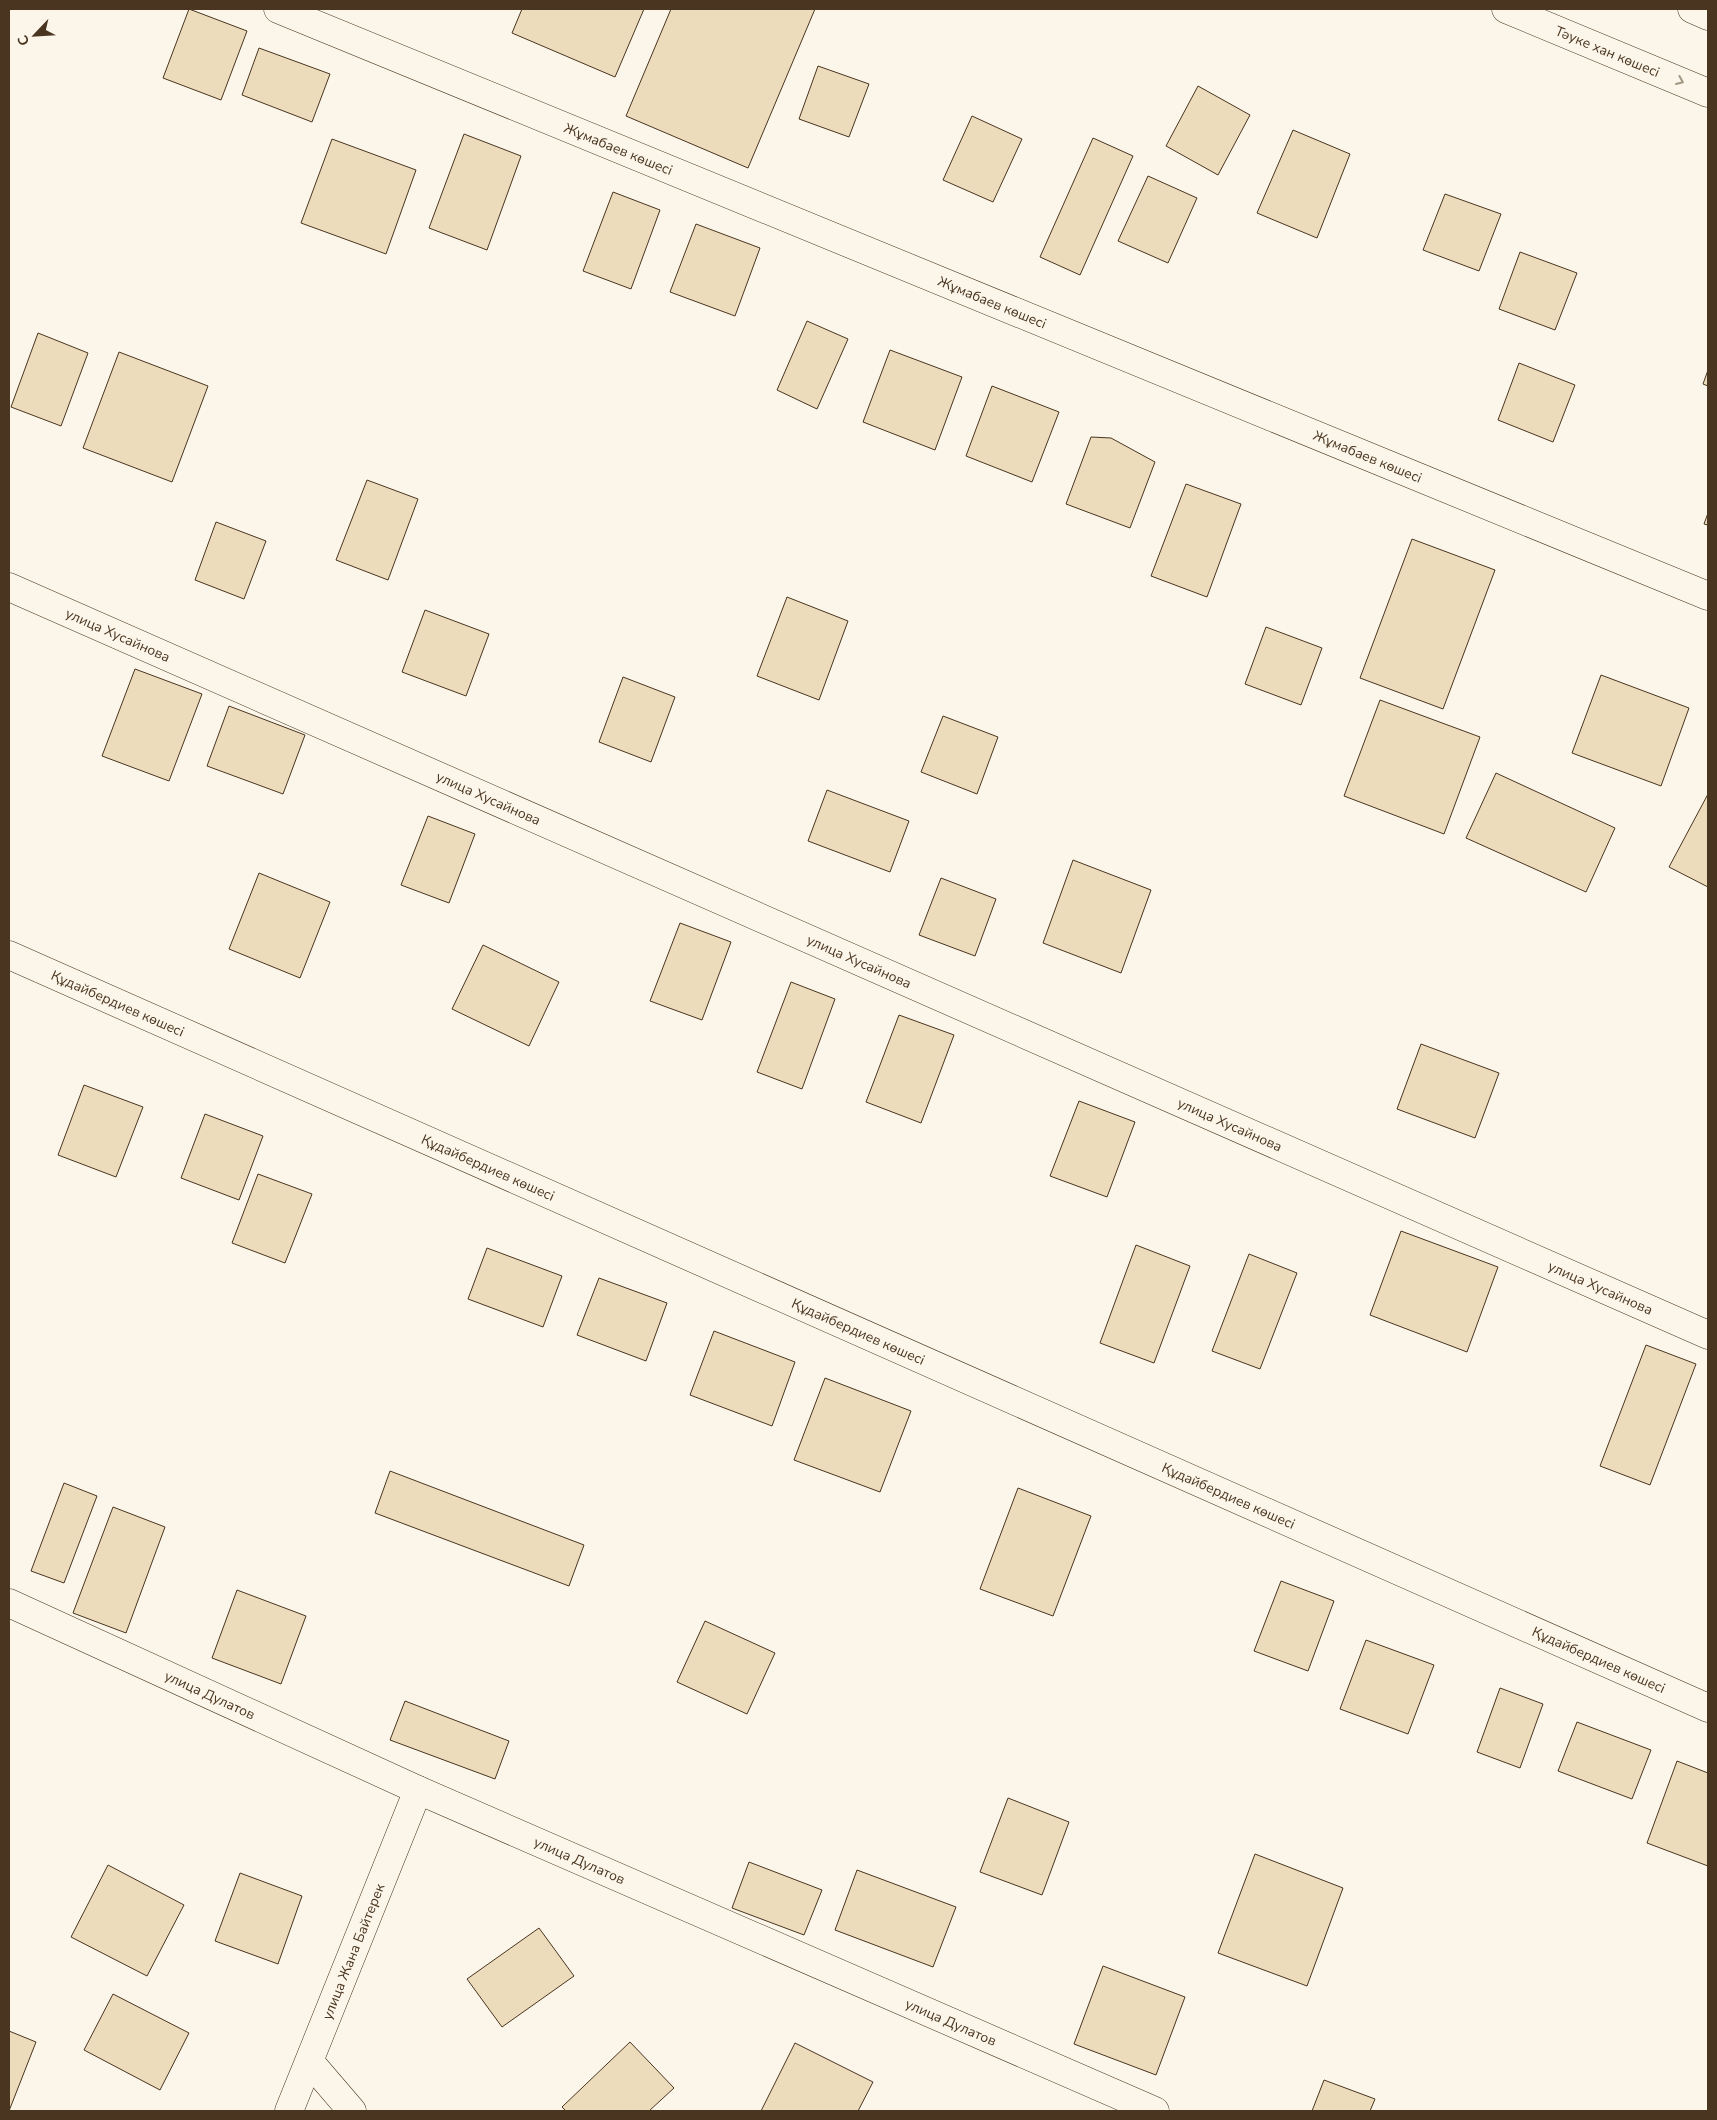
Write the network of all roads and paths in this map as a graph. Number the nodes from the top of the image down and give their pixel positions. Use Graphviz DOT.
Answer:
graph roads {
  1 [pos="278,9"];
  2 [pos="1506,9"];
  3 [pos="1692,9"];
  4 [pos="1708,16"];
  5 [pos="1708,93"];
  6 [pos="9,587"];
  7 [pos="1708,596"];
  8 [pos="9,955"];
  9 [pos="1708,1335"];
  10 [pos="9,1603"];
  11 [pos="1708,1708"];
  12 [pos="418,1790"];
  13 [pos="310,2062"];
  14 [pos="289,2111"];
  15 [pos="352,2111"];
  16 [pos="1156,2111"];
  1 -- 7 [label="street, Жұмабаев көшесі"];
  2 -- 5 [label="street, Тәуке хан көшесі, one-way"];
  3 -- 4 [label="street"];
  6 -- 9 [label="street, улица Хусайнова"];
  8 -- 11 [label="street, Құдайбердиев көшесі"];
  10 -- 12 [label="street, улица Дулатов"];
  12 -- 13 [label="street, улица Жана Байтерек"];
  12 -- 16 [label="street, улица Дулатов"];
  13 -- 14 [label="street, улица Жана Байтерек"];
  13 -- 15 [label="street"];
}
